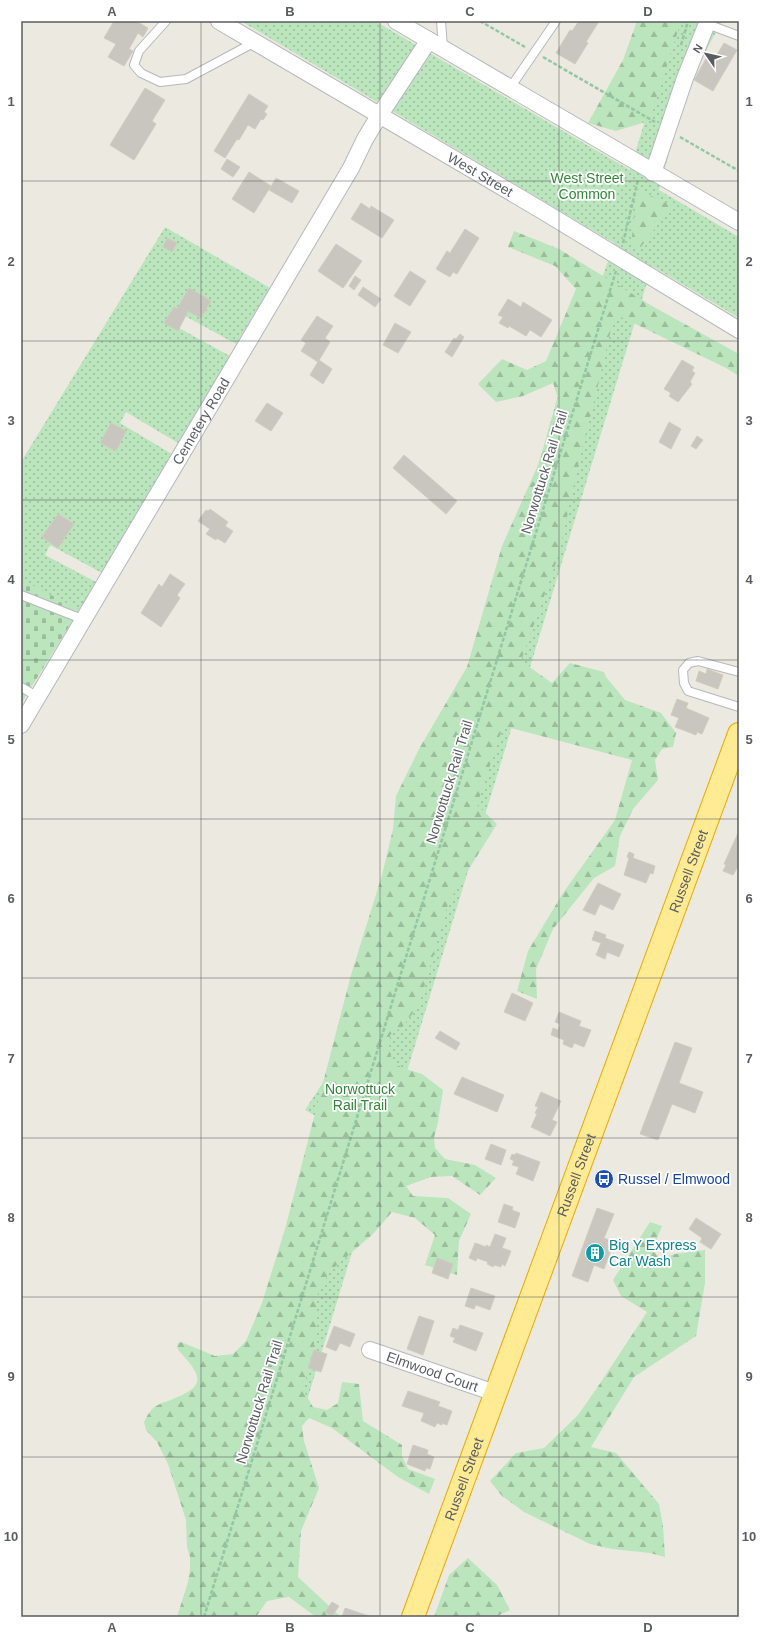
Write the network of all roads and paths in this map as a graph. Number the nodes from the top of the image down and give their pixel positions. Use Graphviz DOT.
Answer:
graph roads {
  1 [pos="166,21"];
  2 [pos="219,21"];
  3 [pos="396,21"];
  4 [pos="441,21"];
  5 [pos="480,21"];
  6 [pos="556,21"];
  7 [pos="688,21"];
  8 [pos="707,22"];
  9 [pos="739,36"];
  10 [pos="255,42"];
  11 [pos="436,44"];
  12 [pos="679,51"];
  13 [pos="534,52"];
  14 [pos="510,88"];
  15 [pos="379,116"];
  16 [pos="658,117"];
  17 [pos="676,135"];
  18 [pos="648,170"];
  19 [pos="739,172"];
  20 [pos="738,218"];
  21 [pos="620,257"];
  22 [pos="739,330"];
  23 [pos="21,595"];
  24 [pos="82,619"];
  25 [pos="739,672"];
  26 [pos="21,687"];
  27 [pos="38,697"];
  28 [pos="739,707"];
  29 [pos="21,725"];
  30 [pos="739,734"];
  31 [pos="370,1350"];
  32 [pos="495,1392"];
  33 [pos="204,1617"];
  34 [pos="413,1617"];
  1 -- 10 [label="lane"];
  2 -- 10 [label="street, West Street"];
  3 -- 11 [label="street"];
  4 -- 11 [label="lane"];
  5 -- 13 [label="path"];
  6 -- 13 [label="lane"];
  7 -- 12 [label="path"];
  8 -- 9 [label="lane"];
  8 -- 18 [label="street"];
  10 -- 15 [label="street, West Street"];
  11 -- 14 [label="street"];
  11 -- 15 [label="street, Cemetery Road"];
  13 -- 14 [label="lane"];
  13 -- 16 [label="path"];
  14 -- 18 [label="street"];
  15 -- 21 [label="street, West Street"];
  15 -- 24 [label="street, Cemetery Road"];
  17 -- 19 [label="path"];
  18 -- 20 [label="street"];
  18 -- 21 [label="path, Norwottuck Rail Trail"];
  21 -- 22 [label="street, West Street"];
  21 -- 33 [label="path, Norwottuck Rail Trail"];
  23 -- 24 [label="lane"];
  24 -- 27 [label="street, Cemetery Road"];
  25 -- 28 [label="lane"];
  26 -- 27 [label="lane"];
  27 -- 29 [label="street, Cemetery Road"];
  30 -- 32 [label="highway, Russell Street"];
  31 -- 32 [label="street, Elmwood Court"];
  32 -- 34 [label="highway, Russell Street"];
}
